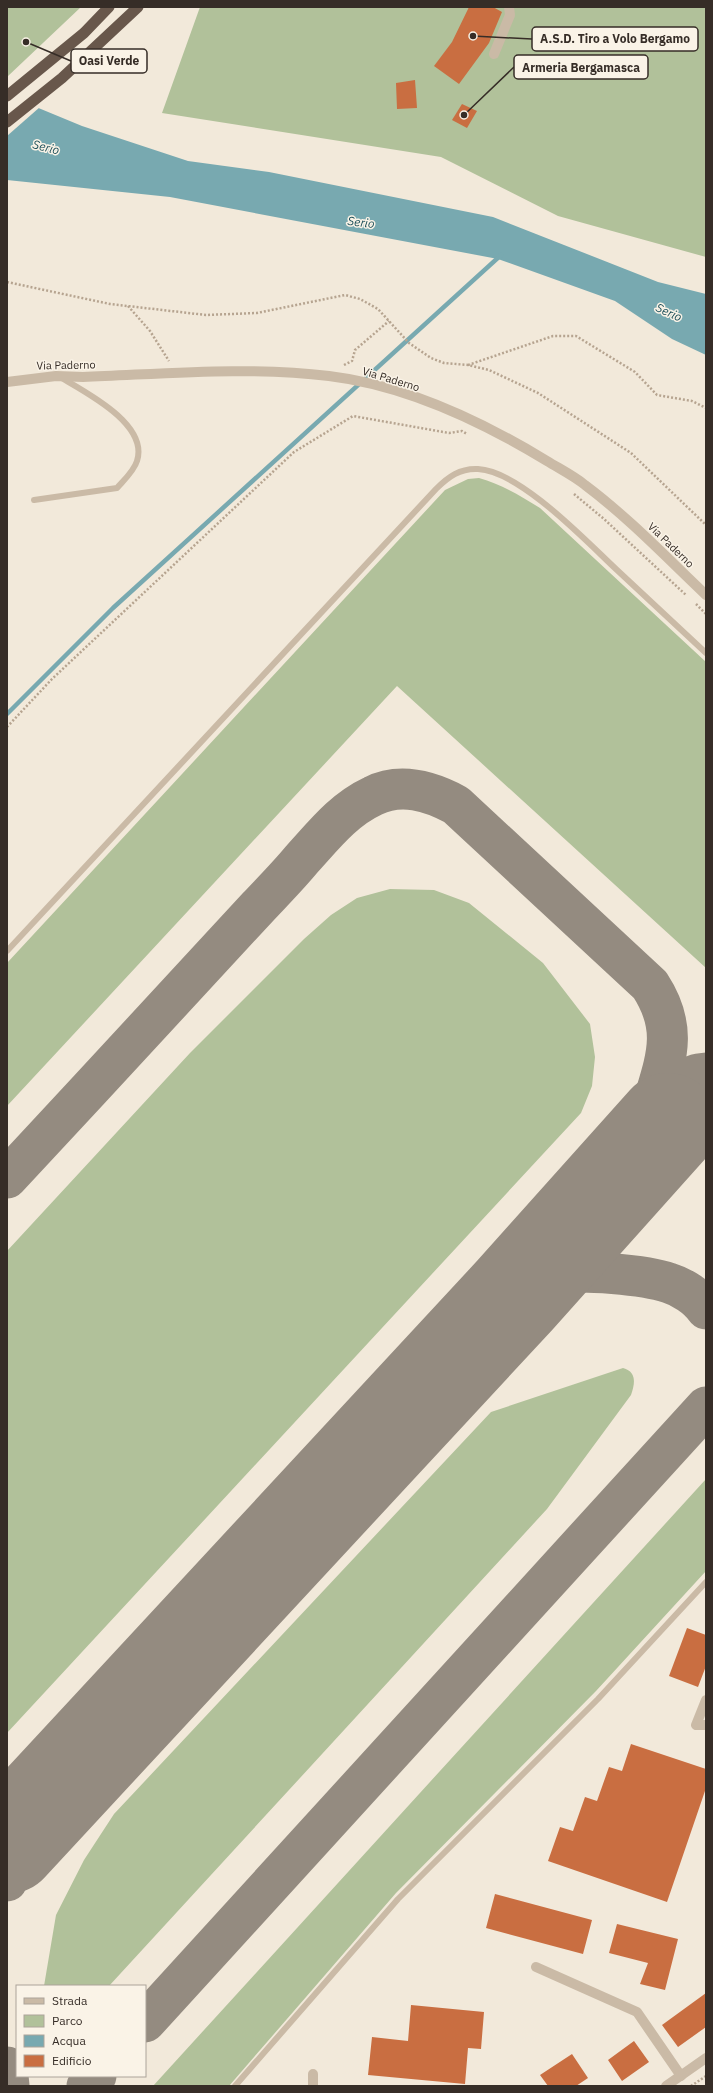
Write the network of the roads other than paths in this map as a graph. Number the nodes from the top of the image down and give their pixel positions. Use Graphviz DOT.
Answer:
graph roads {
  1 [pos="109,7"];
  2 [pos="138,7"];
  3 [pos="508,7"];
  4 [pos="494,54"];
  5 [pos="7,96"];
  6 [pos="7,122"];
  7 [pos="56,376"];
  8 [pos="7,382"];
  9 [pos="34,500"];
  10 [pos="706,595"];
  11 [pos="706,653"];
  12 [pos="7,951"];
  13 [pos="706,1582"];
  14 [pos="706,1700"];
  15 [pos="701,1725"];
  16 [pos="536,1967"];
  17 [pos="706,2058"];
  18 [pos="313,2074"];
  19 [pos="681,2076"];
  20 [pos="235,2086"];
  21 [pos="312,2086"];
  22 [pos="666,2086"];
  1 -- 5 [label="highway"];
  2 -- 6 [label="highway"];
  3 -- 4 [label="street"];
  7 -- 8 [label="street, Via Paderno"];
  7 -- 9 [label="lane"];
  7 -- 10 [label="street, Via Paderno"];
  11 -- 12 [label="lane"];
  13 -- 20 [label="lane"];
  14 -- 15 [label="street"];
  16 -- 19 [label="street"];
  17 -- 19 [label="street"];
  18 -- 21 [label="street"];
  19 -- 22 [label="street"];
}
